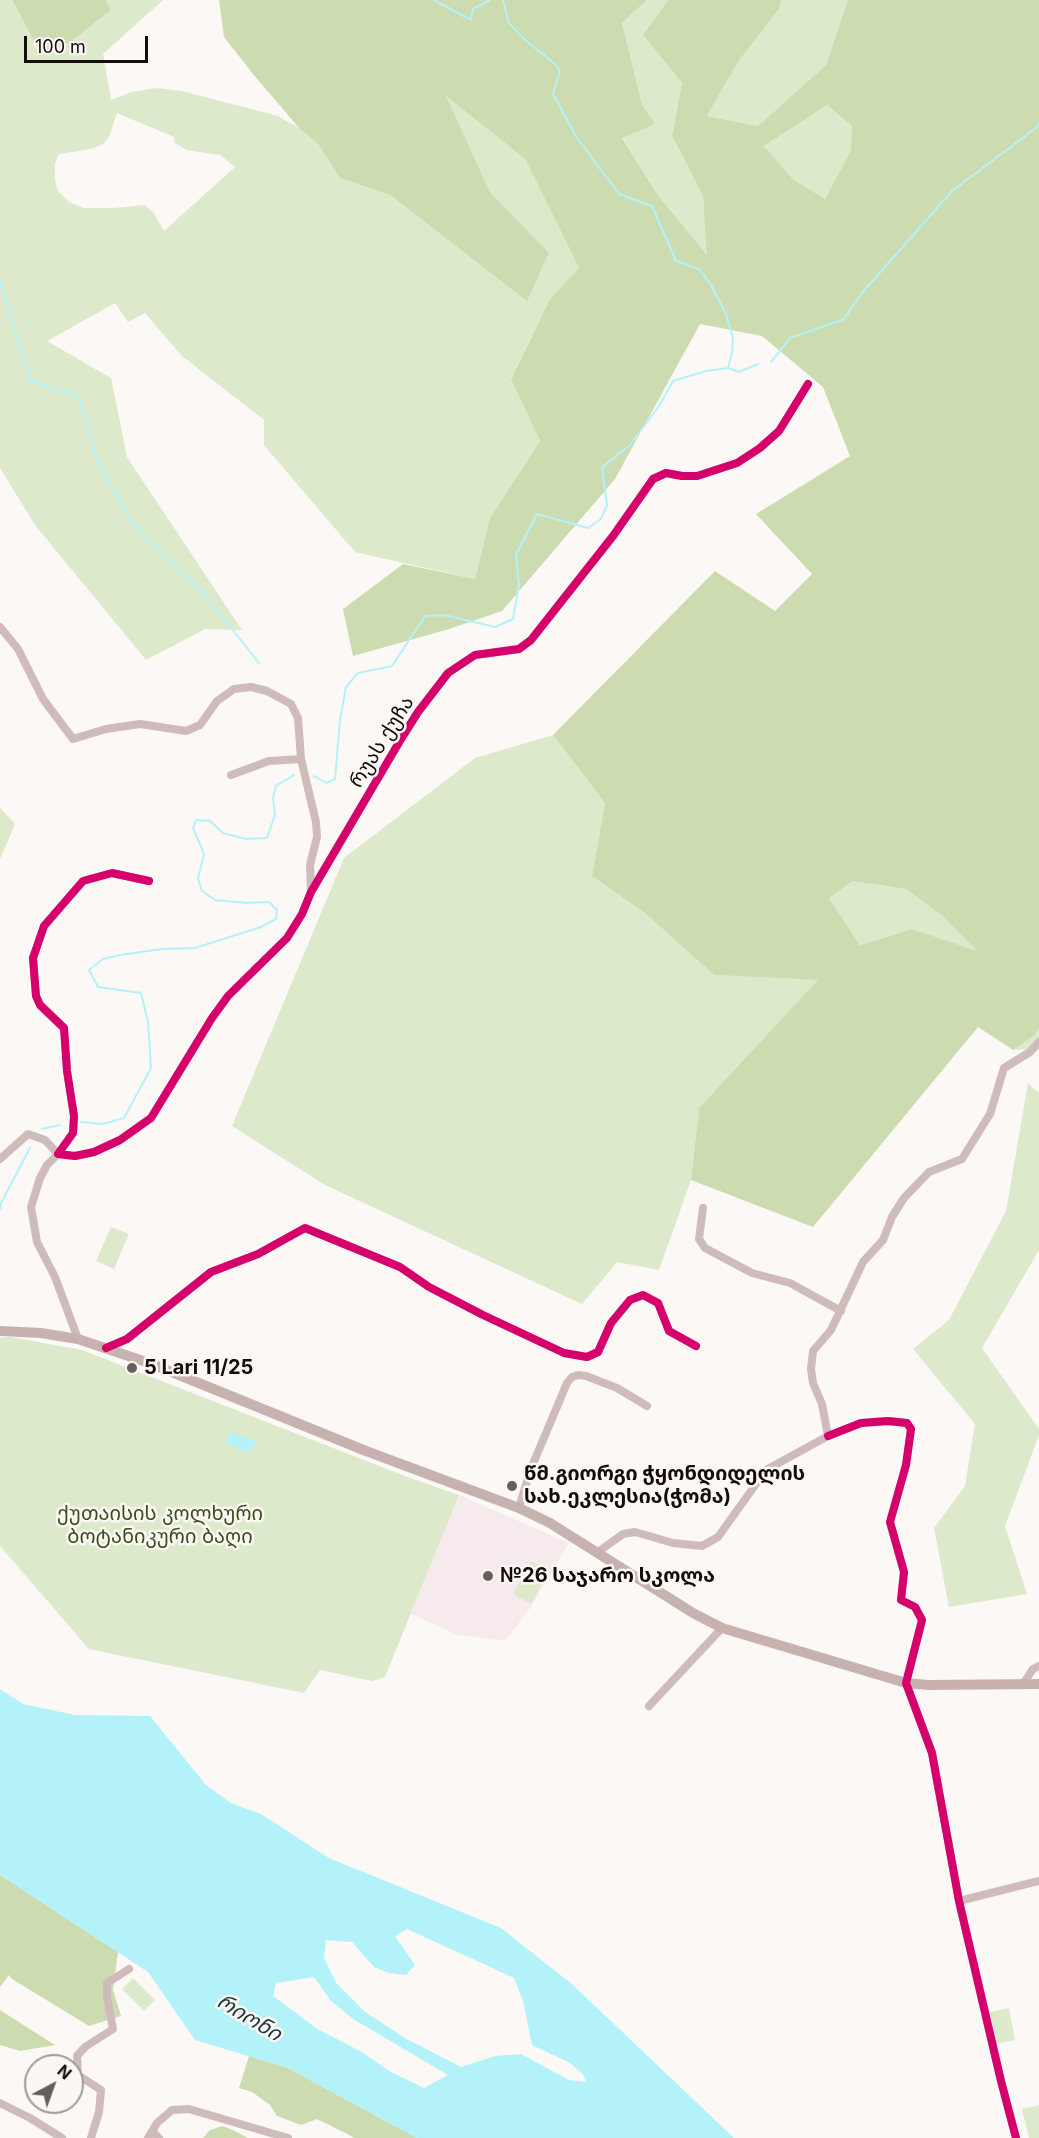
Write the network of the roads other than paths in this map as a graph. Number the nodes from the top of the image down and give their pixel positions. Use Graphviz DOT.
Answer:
graph roads {
  1 [pos="808,384"];
  2 [pos="0,627"];
  3 [pos="301,759"];
  4 [pos="231,775"];
  5 [pos="149,881"];
  6 [pos="311,892"];
  7 [pos="1039,1042"];
  8 [pos="58,1154"];
  9 [pos="0,1159"];
  10 [pos="703,1208"];
  11 [pos="841,1311"];
  12 [pos="0,1331"];
  13 [pos="78,1339"];
  14 [pos="696,1346"];
  15 [pos="106,1348"];
  16 [pos="647,1406"];
  17 [pos="828,1436"];
  18 [pos="519,1508"];
  19 [pos="598,1552"];
  20 [pos="722,1628"];
  21 [pos="1039,1666"];
  22 [pos="906,1683"];
  23 [pos="1023,1684"];
  24 [pos="1039,1684"];
  25 [pos="649,1706"];
  26 [pos="1039,1881"];
  27 [pos="958,1901"];
  28 [pos="129,1969"];
  29 [pos="0,2103"];
  30 [pos="154,2133"];
  31 [pos="62,2138"];
  32 [pos="91,2138"];
  33 [pos="288,2138"];
  34 [pos="1016,2138"];
  1 -- 6 [label="street, რუას ქუჩა"];
  2 -- 3 [label="street"];
  3 -- 4 [label="street"];
  3 -- 6 [label="street"];
  5 -- 8 [label="street"];
  6 -- 8 [label="street, რუას ქუჩა"];
  7 -- 11 [label="street"];
  8 -- 9 [label="street"];
  8 -- 13 [label="street"];
  10 -- 11 [label="street"];
  11 -- 17 [label="street"];
  12 -- 13 [label="main road"];
  13 -- 15 [label="main road"];
  14 -- 15 [label="street"];
  15 -- 18 [label="main road"];
  16 -- 18 [label="street"];
  17 -- 19 [label="street"];
  17 -- 22 [label="street"];
  18 -- 19 [label="main road"];
  19 -- 20 [label="main road"];
  20 -- 22 [label="main road"];
  20 -- 25 [label="street"];
  21 -- 23 [label="street"];
  22 -- 23 [label="main road"];
  22 -- 27 [label="street"];
  23 -- 24 [label="main road"];
  26 -- 27 [label="street"];
  27 -- 34 [label="street"];
  28 -- 32 [label="street"];
  29 -- 31 [label="street"];
  30 -- 33 [label="street"];
}
